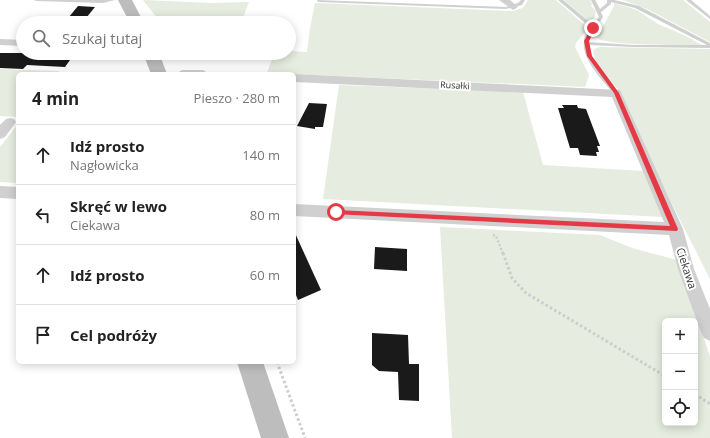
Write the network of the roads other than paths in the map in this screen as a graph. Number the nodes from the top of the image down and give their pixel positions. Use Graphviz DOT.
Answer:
graph roads {
  1 [pos="36,0"];
  2 [pos="113,0"];
  3 [pos="125,0"];
  4 [pos="504,0"];
  5 [pos="523,0"];
  6 [pos="560,0"];
  7 [pos="593,0"];
  8 [pos="688,0"];
  9 [pos="319,1"];
  10 [pos="513,7"];
  11 [pos="599,12"];
  12 [pos="134,16"];
  13 [pos="710,18"];
  14 [pos="593,28"];
  15 [pos="0,42"];
  16 [pos="16,43"];
  17 [pos="586,43"];
  18 [pos="710,46"];
  19 [pos="154,60"];
  20 [pos="158,72"];
  21 [pos="296,78"];
  22 [pos="616,93"];
  23 [pos="10,122"];
  24 [pos="0,134"];
  25 [pos="0,192"];
  26 [pos="16,194"];
  27 [pos="296,210"];
  28 [pos="675,229"];
  29 [pos="710,332"];
  30 [pos="251,364"];
  31 [pos="275,438"];
  1 -- 2 [label="lane"];
  3 -- 12 [label="street"];
  4 -- 10 [label="street"];
  5 -- 10 [label="lane"];
  6 -- 14 [label="lane"];
  7 -- 11 [label="lane"];
  8 -- 13 [label="lane"];
  9 -- 10 [label="lane"];
  11 -- 14 [label="lane"];
  11 -- 18 [label="lane"];
  14 -- 17 [label="lane"];
  15 -- 16 [label="street"];
  17 -- 18 [label="lane"];
  17 -- 22 [label="lane"];
  19 -- 20 [label="street"];
  21 -- 22 [label="street, Rusałki"];
  22 -- 28 [label="street, Ciekawa"];
  23 -- 24 [label="street"];
  25 -- 26 [label="street"];
  27 -- 28 [label="street"];
  28 -- 29 [label="street, Ciekawa"];
  30 -- 31 [label="street"];
}
